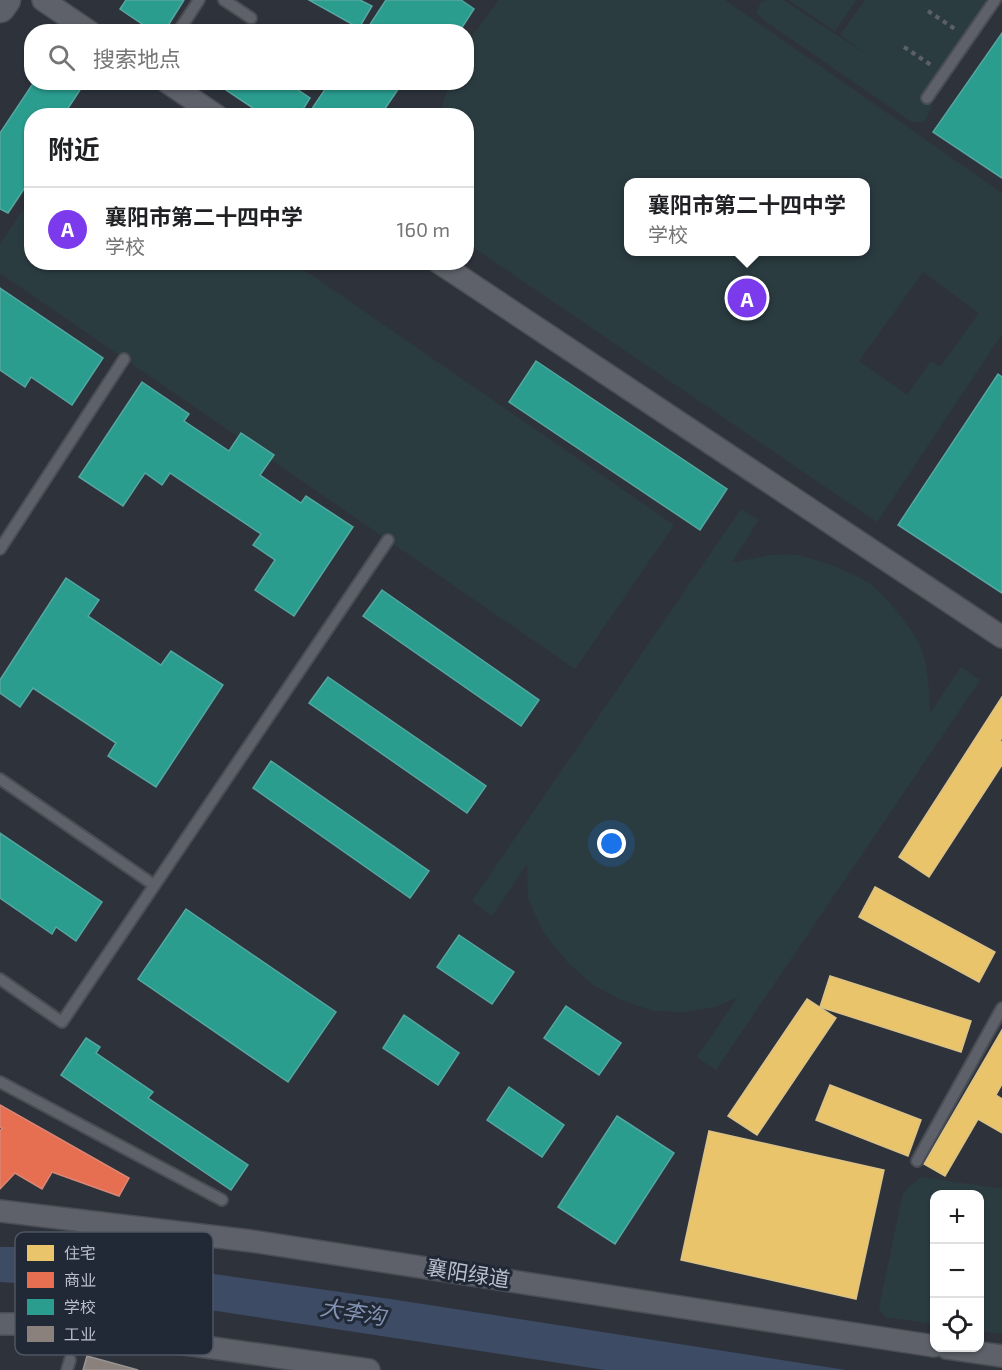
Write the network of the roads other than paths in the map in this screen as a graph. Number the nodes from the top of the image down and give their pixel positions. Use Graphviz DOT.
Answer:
graph roads {
  1 [pos="5,0"];
  2 [pos="43,0"];
  3 [pos="199,0"];
  4 [pos="224,0"];
  5 [pos="995,0"];
  6 [pos="0,7"];
  7 [pos="251,18"];
  8 [pos="78,24"];
  9 [pos="183,24"];
  10 [pos="179,90"];
  11 [pos="927,98"];
  12 [pos="205,108"];
  13 [pos="450,270"];
  14 [pos="124,359"];
  15 [pos="388,540"];
  16 [pos="0,549"];
  17 [pos="1002,637"];
  18 [pos="0,779"];
  19 [pos="154,885"];
  20 [pos="0,979"];
  21 [pos="1002,1008"];
  22 [pos="0,1082"];
  23 [pos="917,1161"];
  24 [pos="222,1200"];
  25 [pos="0,1211"];
  26 [pos="176,1232"];
  27 [pos="213,1236"];
  28 [pos="930,1345"];
  29 [pos="213,1348"];
  30 [pos="978,1352"];
  31 [pos="1002,1356"];
  32 [pos="369,1370"];
  1 -- 6 [label="main road"];
  2 -- 8 [label="street"];
  3 -- 9 [label="lane"];
  4 -- 7 [label="lane"];
  5 -- 11 [label="lane"];
  10 -- 12 [label="street"];
  13 -- 17 [label="street"];
  14 -- 16 [label="lane"];
  15 -- 19 [label="lane"];
  18 -- 19 [label="lane"];
  19 -- 20 [label="lane"];
  21 -- 23 [label="lane"];
  22 -- 24 [label="lane"];
  25 -- 26 [label="street, 襄阳绿道"];
  27 -- 28 [label="street, 襄阳绿道"];
  29 -- 32 [label="street"];
  30 -- 31 [label="street"];
}
